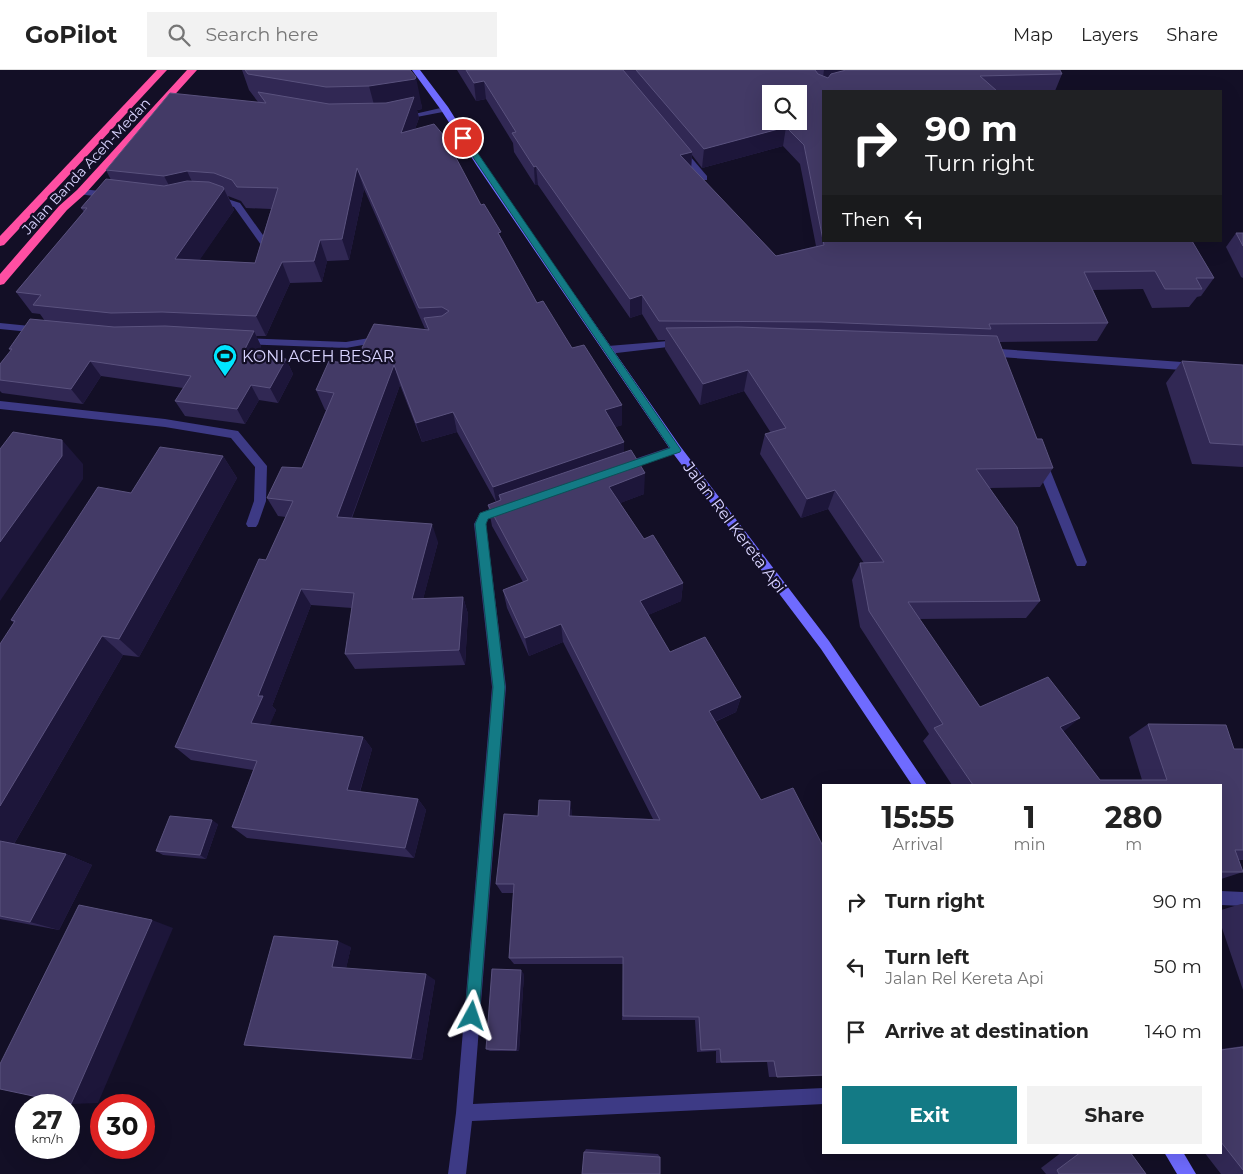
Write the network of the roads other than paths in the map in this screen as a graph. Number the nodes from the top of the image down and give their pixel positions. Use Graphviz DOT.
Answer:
graph roads {
  1 [pos="162,70"];
  2 [pos="192,70"];
  3 [pos="416,70"];
  4 [pos="445,109"];
  5 [pos="391,121"];
  6 [pos="674,142"];
  7 [pos="704,178"];
  8 [pos="80,192"];
  9 [pos="118,196"];
  10 [pos="204,197"];
  11 [pos="34,205"];
  12 [pos="63,208"];
  13 [pos="0,243"];
  14 [pos="266,247"];
  15 [pos="0,281"];
  16 [pos="0,326"];
  17 [pos="48,331"];
  18 [pos="395,337"];
  19 [pos="231,340"];
  20 [pos="691,343"];
  21 [pos="608,350"];
  22 [pos="978,352"];
  23 [pos="1204,368"];
  24 [pos="0,405"];
  25 [pos="676,450"];
  26 [pos="1037,453"];
  27 [pos="611,472"];
  28 [pos="518,504"];
  29 [pos="252,524"];
  30 [pos="1081,562"];
  31 [pos="919,784"];
  32 [pos="1222,898"];
  33 [pos="1243,899"];
  34 [pos="822,1096"];
  35 [pos="464,1112"];
  36 [pos="1173,1154"];
  37 [pos="457,1174"];
  38 [pos="1187,1174"];
  1 -- 11 [label="highway, Jalan Banda Aceh-Medan"];
  2 -- 8 [label="highway, Jalan Banda Aceh-Medan"];
  3 -- 4 [label="main road, Jalan Rel Kereta Api"];
  4 -- 5 [label="street"];
  4 -- 21 [label="main road, Jalan Rel Kereta Api"];
  6 -- 7 [label="street"];
  8 -- 9 [label="street"];
  8 -- 12 [label="highway, Jalan Banda Aceh-Medan"];
  10 -- 14 [label="street"];
  11 -- 12 [label="highway"];
  11 -- 13 [label="highway, Jalan Banda Aceh-Medan"];
  12 -- 15 [label="highway, Jalan Banda Aceh-Medan"];
  16 -- 17 [label="street"];
  18 -- 19 [label="street"];
  20 -- 21 [label="street"];
  21 -- 25 [label="main road, Jalan Rel Kereta Api"];
  22 -- 23 [label="street"];
  24 -- 29 [label="street"];
  25 -- 27 [label="street"];
  25 -- 31 [label="main road, Jalan Rel Kereta Api"];
  26 -- 30 [label="street"];
  28 -- 35 [label="street"];
  32 -- 33 [label="street"];
  34 -- 35 [label="street"];
  35 -- 37 [label="street"];
  36 -- 38 [label="main road"];
}
